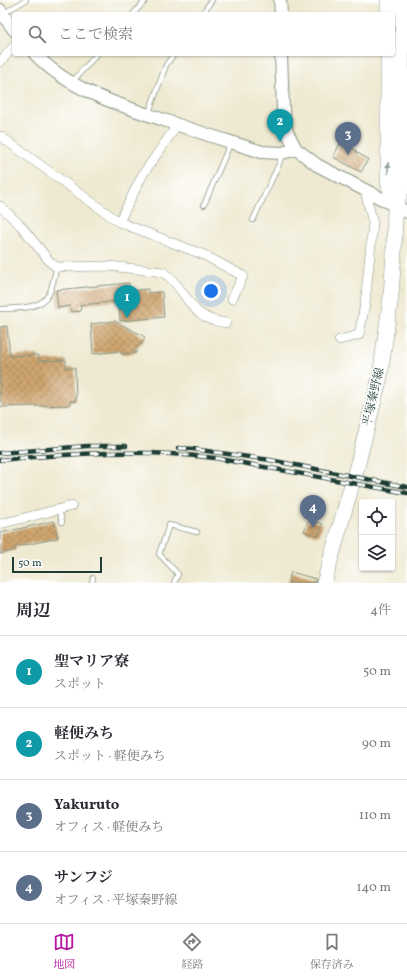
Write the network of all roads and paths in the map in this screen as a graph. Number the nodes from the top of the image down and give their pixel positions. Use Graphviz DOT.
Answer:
graph roads {
  1 [pos="26,0"];
  2 [pos="146,0"];
  3 [pos="212,0"];
  4 [pos="280,0"];
  5 [pos="388,0"];
  6 [pos="402,0"];
  7 [pos="1,12"];
  8 [pos="135,12"];
  9 [pos="203,12"];
  10 [pos="280,12"];
  11 [pos="388,12"];
  12 [pos="12,27"];
  13 [pos="12,48"];
  14 [pos="37,56"];
  15 [pos="95,56"];
  16 [pos="173,56"];
  17 [pos="282,56"];
  18 [pos="388,56"];
  19 [pos="0,62"];
  20 [pos="72,82"];
  21 [pos="148,115"];
  22 [pos="175,124"];
  23 [pos="0,136"];
  24 [pos="231,142"];
  25 [pos="296,149"];
  26 [pos="282,153"];
  27 [pos="364,191"];
  28 [pos="204,204"];
  29 [pos="0,206"];
  30 [pos="401,209"];
  31 [pos="253,220"];
  32 [pos="119,222"];
  33 [pos="57,267"];
  34 [pos="232,299"];
  35 [pos="0,309"];
  36 [pos="226,323"];
  37 [pos="339,340"];
  38 [pos="72,506"];
  39 [pos="59,509"];
  40 [pos="62,522"];
  41 [pos="0,524"];
  42 [pos="198,532"];
  43 [pos="174,583"];
  44 [pos="324,583"];
  1 -- 7 [label="lane"];
  2 -- 8 [label="lane"];
  3 -- 9 [label="lane"];
  4 -- 10 [label="street"];
  5 -- 11 [label="main road"];
  6 -- 30 [label="main road, 平塚秦野線"];
  7 -- 12 [label="street"];
  13 -- 19 [label="street"];
  14 -- 20 [label="street"];
  15 -- 20 [label="lane"];
  16 -- 21 [label="lane"];
  17 -- 25 [label="street"];
  30 -- 18 [label="main road, 平塚秦野線, one-way"];
  20 -- 21 [label="street"];
  21 -- 22 [label="street"];
  22 -- 24 [label="street"];
  22 -- 32 [label="street"];
  23 -- 32 [label="street"];
  24 -- 26 [label="street"];
  24 -- 28 [label="lane"];
  25 -- 26 [label="street"];
  25 -- 27 [label="street"];
  26 -- 31 [label="lane"];
  27 -- 30 [label="street"];
  27 -- 37 [label="street"];
  29 -- 33 [label="street"];
  30 -- 44 [label="main road, 平塚秦野線"];
  32 -- 34 [label="street"];
  33 -- 35 [label="lane"];
  33 -- 36 [label="street"];
  38 -- 39 [label="street"];
  39 -- 40 [label="lane"];
  39 -- 41 [label="street"];
  42 -- 43 [label="lane"];
}
